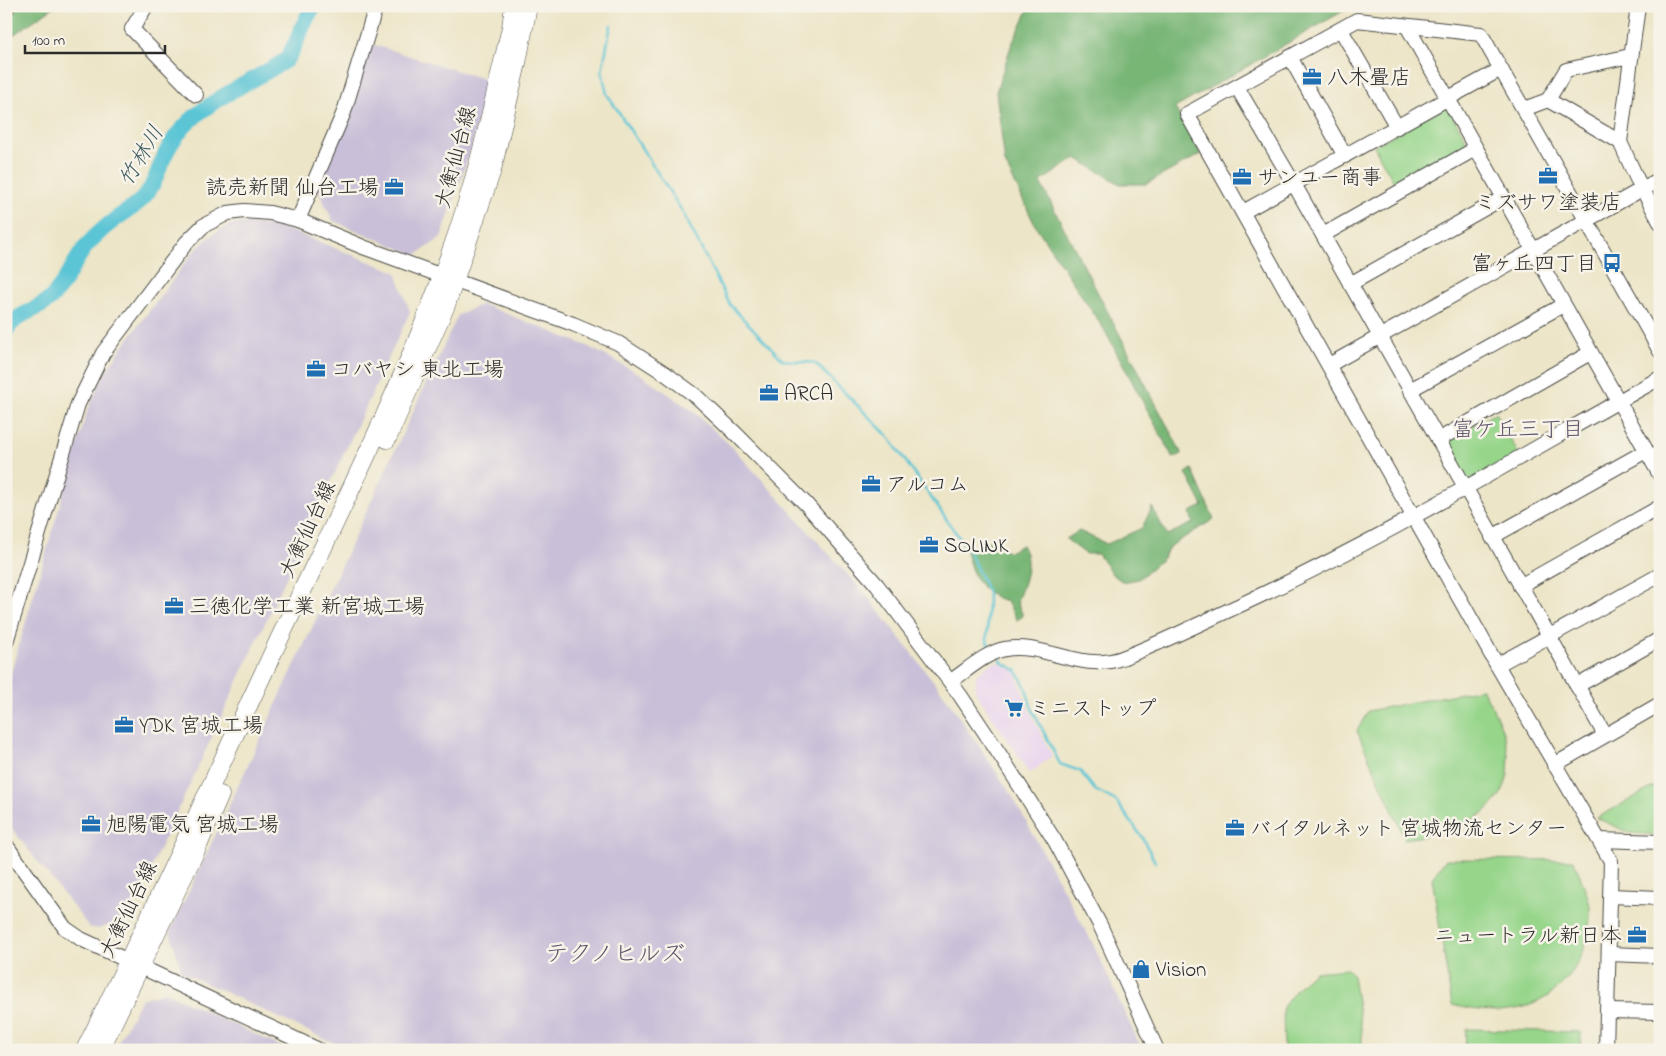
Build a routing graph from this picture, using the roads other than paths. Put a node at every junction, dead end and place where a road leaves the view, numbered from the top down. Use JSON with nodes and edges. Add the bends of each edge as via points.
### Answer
{"nodes":[{"id":1,"x":146,"y":6,"type":"edge"},
{"id":2,"x":376,"y":6,"type":"edge"},
{"id":3,"x":514,"y":6,"type":"edge"},
{"id":4,"x":528,"y":6,"type":"edge"},
{"id":5,"x":1638,"y":6,"type":"edge"},
{"id":6,"x":1407,"y":26,"type":"junction"},
{"id":7,"x":1341,"y":30,"type":"junction"},
{"id":8,"x":1630,"y":56,"type":"junction"},
{"id":9,"x":1290,"y":57,"type":"junction"},
{"id":10,"x":1501,"y":70,"type":"junction"},
{"id":11,"x":1237,"y":87,"type":"junction"},
{"id":12,"x":196,"y":95,"type":"dead end"},
{"id":13,"x":1448,"y":99,"type":"junction"},
{"id":14,"x":1548,"y":100,"type":"junction"},
{"id":15,"x":1524,"y":109,"type":"junction"},
{"id":16,"x":1397,"y":127,"type":"junction"},
{"id":17,"x":1620,"y":142,"type":"junction"},
{"id":18,"x":1475,"y":149,"type":"junction"},
{"id":19,"x":1345,"y":156,"type":"junction"},
{"id":20,"x":1660,"y":179,"type":"edge"},
{"id":21,"x":1294,"y":184,"type":"junction"},
{"id":22,"x":1642,"y":190,"type":"junction"},
{"id":23,"x":1503,"y":198,"type":"junction"},
{"id":24,"x":1242,"y":212,"type":"junction"},
{"id":25,"x":298,"y":220,"type":"junction"},
{"id":26,"x":1587,"y":221,"type":"junction"},
{"id":27,"x":1660,"y":222,"type":"edge"},
{"id":28,"x":1323,"y":235,"type":"junction"},
{"id":29,"x":1533,"y":252,"type":"junction"},
{"id":30,"x":448,"y":279,"type":"junction"},
{"id":31,"x":1350,"y":284,"type":"junction"},
{"id":32,"x":1563,"y":305,"type":"junction"},
{"id":33,"x":1380,"y":337,"type":"junction"},
{"id":34,"x":1660,"y":351,"type":"edge"},
{"id":35,"x":1590,"y":353,"type":"junction"},
{"id":36,"x":1329,"y":365,"type":"junction"},
{"id":37,"x":1660,"y":378,"type":"edge"},
{"id":38,"x":1410,"y":390,"type":"junction"},
{"id":39,"x":1619,"y":401,"type":"junction"},
{"id":40,"x":1438,"y":440,"type":"junction"},
{"id":41,"x":1646,"y":451,"type":"junction"},
{"id":42,"x":1660,"y":475,"type":"edge"},
{"id":43,"x":1465,"y":489,"type":"junction"},
{"id":44,"x":1660,"y":507,"type":"edge"},
{"id":45,"x":1414,"y":517,"type":"junction"},
{"id":46,"x":1492,"y":537,"type":"junction"},
{"id":47,"x":1660,"y":575,"type":"edge"},
{"id":48,"x":1520,"y":586,"type":"junction"},
{"id":49,"x":1548,"y":637,"type":"junction"},
{"id":50,"x":1660,"y":639,"type":"edge"},
{"id":51,"x":6,"y":642,"type":"edge"},
{"id":52,"x":1497,"y":665,"type":"junction"},
{"id":53,"x":951,"y":681,"type":"junction"},
{"id":54,"x":1577,"y":686,"type":"junction"},
{"id":55,"x":1660,"y":704,"type":"edge"},
{"id":56,"x":1605,"y":735,"type":"junction"},
{"id":57,"x":1554,"y":765,"type":"junction"},
{"id":58,"x":1600,"y":840,"type":"junction"},
{"id":59,"x":1660,"y":842,"type":"edge"},
{"id":60,"x":6,"y":845,"type":"edge"},
{"id":61,"x":1611,"y":896,"type":"junction"},
{"id":62,"x":1660,"y":898,"type":"edge"},
{"id":63,"x":1609,"y":954,"type":"junction"},
{"id":64,"x":1660,"y":956,"type":"edge"},
{"id":65,"x":134,"y":963,"type":"junction"},
{"id":66,"x":1607,"y":1010,"type":"junction"},
{"id":67,"x":1660,"y":1012,"type":"edge"},
{"id":68,"x":85,"y":1050,"type":"edge"},
{"id":69,"x":100,"y":1050,"type":"edge"},
{"id":70,"x":319,"y":1050,"type":"edge"},
{"id":71,"x":1157,"y":1050,"type":"edge"},
{"id":72,"x":1606,"y":1050,"type":"edge"}],
"edges":[{"from":1,"to":12,"type":"street","via":[[132,29]]},
{"from":2,"to":25,"type":"street","via":[[344,112]]},
{"from":3,"to":30,"type":"main road","name":"大衡仙台線","via":[[479,166]]},
{"from":4,"to":30,"type":"main road","name":"大衡仙台線","via":[[492,170]]},
{"from":5,"to":8,"type":"street"},
{"from":6,"to":7,"type":"street","via":[[1357,20]]},
{"from":6,"to":10,"type":"street","via":[[1481,34]]},
{"from":6,"to":13,"type":"street"},
{"from":7,"to":9,"type":"street"},
{"from":7,"to":16,"type":"street"},
{"from":8,"to":14,"type":"street","via":[[1566,70]]},
{"from":8,"to":17,"type":"street"},
{"from":9,"to":11,"type":"street"},
{"from":9,"to":19,"type":"street"},
{"from":10,"to":13,"type":"street"},
{"from":10,"to":15,"type":"street"},
{"from":11,"to":21,"type":"street"},
{"from":11,"to":24,"type":"street","via":[[1187,114]]},
{"from":13,"to":16,"type":"street"},
{"from":13,"to":18,"type":"street"},
{"from":14,"to":15,"type":"street"},
{"from":14,"to":17,"type":"street"},
{"from":15,"to":26,"type":"street"},
{"from":16,"to":19,"type":"street"},
{"from":17,"to":22,"type":"street"},
{"from":18,"to":23,"type":"street"},
{"from":18,"to":28,"type":"street"},
{"from":19,"to":21,"type":"street"},
{"from":20,"to":22,"type":"street"},
{"from":21,"to":24,"type":"street"},
{"from":21,"to":28,"type":"street"},
{"from":22,"to":26,"type":"street"},
{"from":22,"to":27,"type":"street"},
{"from":23,"to":29,"type":"street"},
{"from":23,"to":31,"type":"street"},
{"from":24,"to":36,"type":"street"},
{"from":25,"to":30,"type":"street"},
{"from":25,"to":51,"type":"street","via":[[244,211],[228,213],[203,226],[186,243],[103,353],[78,404]]},
{"from":26,"to":29,"type":"street"},
{"from":26,"to":34,"type":"street"},
{"from":28,"to":31,"type":"street"},
{"from":29,"to":32,"type":"street"},
{"from":29,"to":33,"type":"street"},
{"from":30,"to":53,"type":"street","via":[[618,343],[696,396],[806,504],[877,585]]},
{"from":30,"to":65,"type":"main road","name":"大衡仙台線","via":[[390,433],[290,638],[196,848]]},
{"from":31,"to":33,"type":"street"},
{"from":32,"to":35,"type":"street"},
{"from":32,"to":38,"type":"street"},
{"from":33,"to":36,"type":"street"},
{"from":33,"to":38,"type":"street"},
{"from":35,"to":39,"type":"street"},
{"from":35,"to":40,"type":"street"},
{"from":36,"to":45,"type":"street"},
{"from":37,"to":39,"type":"street"},
{"from":38,"to":40,"type":"street"},
{"from":39,"to":41,"type":"street"},
{"from":39,"to":43,"type":"street"},
{"from":40,"to":43,"type":"street"},
{"from":41,"to":42,"type":"street"},
{"from":41,"to":46,"type":"street"},
{"from":43,"to":45,"type":"street"},
{"from":43,"to":46,"type":"street"},
{"from":44,"to":48,"type":"street"},
{"from":45,"to":52,"type":"street"},
{"from":45,"to":53,"type":"street","via":[[1295,579],[1119,659],[1087,663],[1018,648],[1003,649]]},
{"from":46,"to":48,"type":"street"},
{"from":47,"to":49,"type":"street"},
{"from":48,"to":49,"type":"street"},
{"from":49,"to":52,"type":"street"},
{"from":49,"to":54,"type":"street"},
{"from":50,"to":54,"type":"street"},
{"from":52,"to":57,"type":"street"},
{"from":53,"to":71,"type":"street","via":[[1054,841],[1100,925]]},
{"from":54,"to":56,"type":"street"},
{"from":55,"to":56,"type":"street"},
{"from":56,"to":57,"type":"street"},
{"from":57,"to":58,"type":"street"},
{"from":58,"to":59,"type":"street"},
{"from":58,"to":61,"type":"street","via":[[1611,862]]},
{"from":60,"to":65,"type":"street","via":[[65,928],[81,939]]},
{"from":61,"to":62,"type":"street"},
{"from":61,"to":63,"type":"street"},
{"from":63,"to":64,"type":"street"},
{"from":63,"to":66,"type":"street"},
{"from":65,"to":68,"type":"main road","name":"大衡仙台線"},
{"from":65,"to":69,"type":"main road","name":"大衡仙台線"},
{"from":65,"to":70,"type":"street"},
{"from":66,"to":67,"type":"street"},
{"from":66,"to":72,"type":"street"}]}
